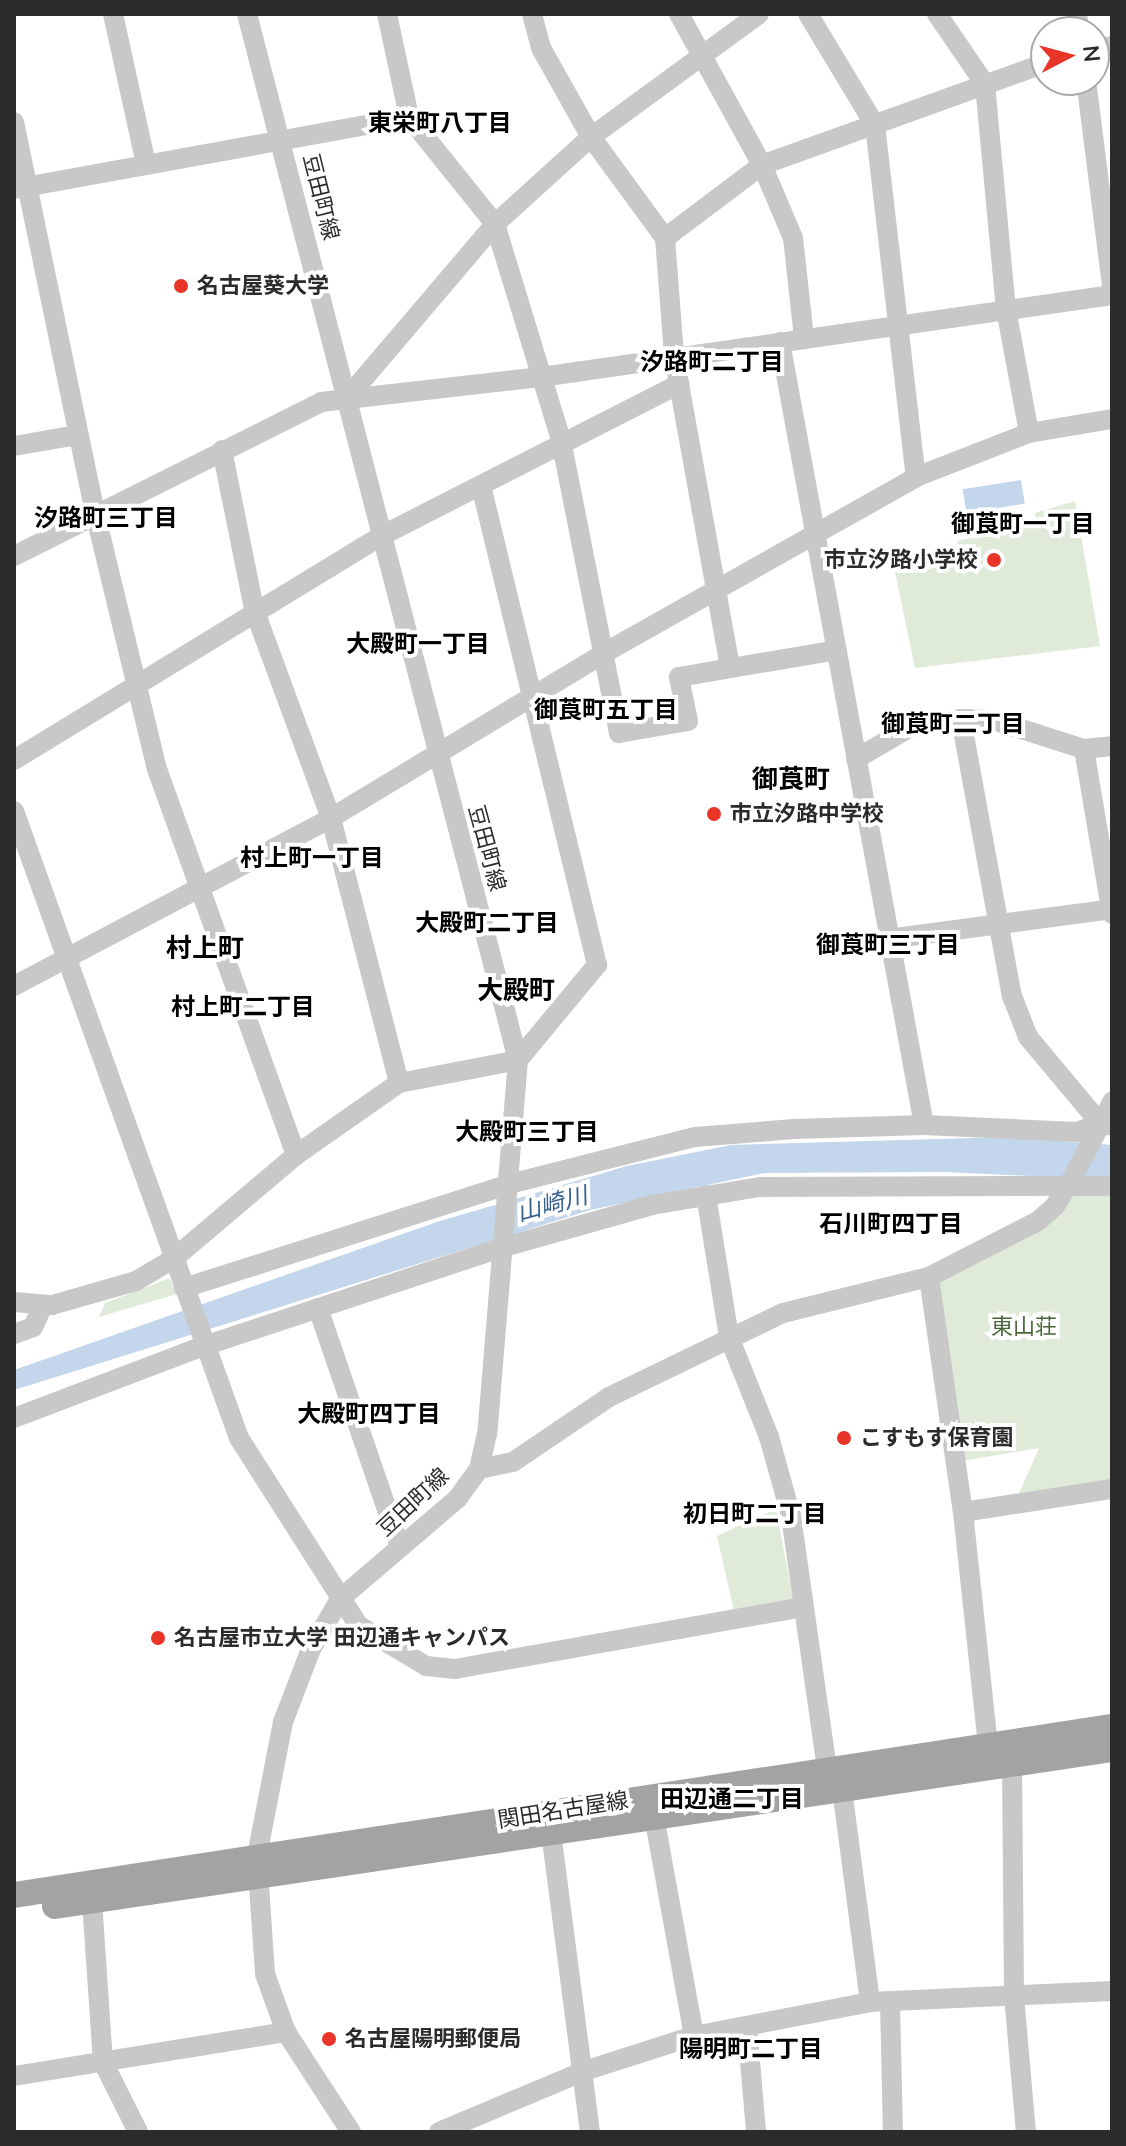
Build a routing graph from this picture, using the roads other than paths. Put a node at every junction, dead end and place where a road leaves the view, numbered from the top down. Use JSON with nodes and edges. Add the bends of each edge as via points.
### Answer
{"nodes":[{"id":1,"x":113,"y":14,"type":"edge"},
{"id":2,"x":247,"y":14,"type":"edge"},
{"id":3,"x":387,"y":14,"type":"edge"},
{"id":4,"x":532,"y":14,"type":"edge"},
{"id":5,"x":679,"y":14,"type":"edge"},
{"id":6,"x":759,"y":14,"type":"edge"},
{"id":7,"x":808,"y":14,"type":"edge"},
{"id":8,"x":937,"y":14,"type":"edge"},
{"id":9,"x":705,"y":54,"type":"junction"},
{"id":10,"x":1030,"y":69,"type":"edge"},
{"id":11,"x":985,"y":84,"type":"junction"},
{"id":12,"x":1088,"y":96,"type":"edge"},
{"id":13,"x":409,"y":117,"type":"junction"},
{"id":14,"x":14,"y":122,"type":"edge"},
{"id":15,"x":875,"y":125,"type":"junction"},
{"id":16,"x":591,"y":137,"type":"junction"},
{"id":17,"x":282,"y":140,"type":"junction"},
{"id":18,"x":146,"y":164,"type":"junction"},
{"id":19,"x":762,"y":165,"type":"junction"},
{"id":20,"x":21,"y":188,"type":"edge"},
{"id":21,"x":495,"y":224,"type":"junction"},
{"id":22,"x":665,"y":238,"type":"junction"},
{"id":23,"x":1112,"y":287,"type":"edge"},
{"id":24,"x":1112,"y":295,"type":"edge"},
{"id":25,"x":1006,"y":309,"type":"junction"},
{"id":26,"x":894,"y":325,"type":"junction"},
{"id":27,"x":804,"y":338,"type":"junction"},
{"id":28,"x":780,"y":342,"type":"junction"},
{"id":29,"x":674,"y":356,"type":"junction"},
{"id":30,"x":541,"y":377,"type":"junction"},
{"id":31,"x":679,"y":384,"type":"junction"},
{"id":32,"x":347,"y":398,"type":"junction"},
{"id":33,"x":1112,"y":419,"type":"edge"},
{"id":34,"x":1029,"y":433,"type":"junction"},
{"id":35,"x":78,"y":435,"type":"junction"},
{"id":36,"x":561,"y":440,"type":"junction"},
{"id":37,"x":14,"y":446,"type":"edge"},
{"id":38,"x":222,"y":450,"type":"junction"},
{"id":39,"x":916,"y":477,"type":"junction"},
{"id":40,"x":481,"y":487,"type":"junction"},
{"id":41,"x":95,"y":513,"type":"junction"},
{"id":42,"x":816,"y":532,"type":"junction"},
{"id":43,"x":381,"y":536,"type":"junction"},
{"id":44,"x":14,"y":556,"type":"edge"},
{"id":45,"x":715,"y":590,"type":"junction"},
{"id":46,"x":254,"y":609,"type":"junction"},
{"id":47,"x":837,"y":650,"type":"junction"},
{"id":48,"x":606,"y":652,"type":"junction"},
{"id":49,"x":730,"y":668,"type":"junction"},
{"id":50,"x":135,"y":684,"type":"junction"},
{"id":51,"x":535,"y":696,"type":"junction"},
{"id":52,"x":961,"y":719,"type":"junction"},
{"id":53,"x":1112,"y":746,"type":"edge"},
{"id":54,"x":1084,"y":749,"type":"junction"},
{"id":55,"x":438,"y":757,"type":"junction"},
{"id":56,"x":856,"y":759,"type":"junction"},
{"id":57,"x":14,"y":760,"type":"edge"},
{"id":58,"x":14,"y":811,"type":"edge"},
{"id":59,"x":331,"y":818,"type":"junction"},
{"id":60,"x":201,"y":887,"type":"junction"},
{"id":61,"x":1112,"y":911,"type":"edge"},
{"id":62,"x":997,"y":926,"type":"junction"},
{"id":63,"x":888,"y":939,"type":"junction"},
{"id":64,"x":67,"y":956,"type":"junction"},
{"id":65,"x":14,"y":986,"type":"edge"},
{"id":66,"x":518,"y":1060,"type":"junction"},
{"id":67,"x":399,"y":1083,"type":"junction"},
{"id":68,"x":1112,"y":1102,"type":"edge"},
{"id":69,"x":1106,"y":1124,"type":"edge"},
{"id":70,"x":924,"y":1125,"type":"junction"},
{"id":71,"x":296,"y":1155,"type":"junction"},
{"id":72,"x":1071,"y":1180,"type":"junction"},
{"id":73,"x":1112,"y":1186,"type":"edge"},
{"id":74,"x":509,"y":1188,"type":"junction"},
{"id":75,"x":706,"y":1195,"type":"junction"},
{"id":76,"x":505,"y":1244,"type":"junction"},
{"id":77,"x":173,"y":1259,"type":"junction"},
{"id":78,"x":929,"y":1277,"type":"junction"},
{"id":79,"x":185,"y":1290,"type":"junction"},
{"id":80,"x":14,"y":1302,"type":"edge"},
{"id":81,"x":43,"y":1306,"type":"junction"},
{"id":82,"x":318,"y":1308,"type":"junction"},
{"id":83,"x":14,"y":1334,"type":"edge"},
{"id":84,"x":729,"y":1337,"type":"junction"},
{"id":85,"x":203,"y":1344,"type":"junction"},
{"id":86,"x":14,"y":1418,"type":"edge"},
{"id":87,"x":479,"y":1469,"type":"junction"},
{"id":88,"x":1112,"y":1489,"type":"edge"},
{"id":89,"x":963,"y":1512,"type":"junction"},
{"id":90,"x":400,"y":1547,"type":"junction"},
{"id":91,"x":340,"y":1599,"type":"junction"},
{"id":92,"x":803,"y":1607,"type":"junction"},
{"id":93,"x":1112,"y":1727,"type":"edge"},
{"id":94,"x":988,"y":1746,"type":"junction"},
{"id":95,"x":1112,"y":1749,"type":"edge"},
{"id":96,"x":1012,"y":1763,"type":"junction"},
{"id":97,"x":834,"y":1779,"type":"junction"},
{"id":98,"x":654,"y":1816,"type":"junction"},
{"id":99,"x":551,"y":1832,"type":"junction"},
{"id":100,"x":257,"y":1865,"type":"junction"},
{"id":101,"x":14,"y":1895,"type":"edge"},
{"id":102,"x":92,"y":1901,"type":"junction"},
{"id":103,"x":14,"y":1913,"type":"edge"},
{"id":104,"x":1112,"y":1991,"type":"edge"},
{"id":105,"x":1014,"y":1996,"type":"junction"},
{"id":106,"x":880,"y":2002,"type":"junction"},
{"id":107,"x":747,"y":2026,"type":"junction"},
{"id":108,"x":286,"y":2032,"type":"junction"},
{"id":109,"x":694,"y":2036,"type":"junction"},
{"id":110,"x":103,"y":2062,"type":"junction"},
{"id":111,"x":584,"y":2071,"type":"junction"},
{"id":112,"x":14,"y":2076,"type":"edge"},
{"id":113,"x":138,"y":2132,"type":"edge"},
{"id":114,"x":351,"y":2132,"type":"edge"},
{"id":115,"x":439,"y":2132,"type":"edge"},
{"id":116,"x":590,"y":2132,"type":"edge"},
{"id":117,"x":756,"y":2132,"type":"edge"},
{"id":118,"x":893,"y":2132,"type":"edge"},
{"id":119,"x":1026,"y":2132,"type":"edge"}],
"edges":[{"from":1,"to":18,"type":"street"},
{"from":2,"to":17,"type":"street","name":"豆田町線"},
{"from":3,"to":13,"type":"street"},
{"from":4,"to":16,"type":"street","via":[[541,48]]},
{"from":5,"to":9,"type":"street"},
{"from":6,"to":9,"type":"street"},
{"from":7,"to":15,"type":"street"},
{"from":8,"to":11,"type":"street"},
{"from":9,"to":16,"type":"street"},
{"from":9,"to":19,"type":"street"},
{"from":10,"to":11,"type":"street"},
{"from":11,"to":15,"type":"street"},
{"from":11,"to":25,"type":"street"},
{"from":12,"to":23,"type":"street"},
{"from":13,"to":17,"type":"street"},
{"from":13,"to":21,"type":"street"},
{"from":14,"to":20,"type":"street"},
{"from":15,"to":19,"type":"street"},
{"from":15,"to":26,"type":"street"},
{"from":16,"to":21,"type":"street"},
{"from":16,"to":22,"type":"street"},
{"from":17,"to":18,"type":"street"},
{"from":17,"to":32,"type":"street","name":"豆田町線"},
{"from":18,"to":20,"type":"street"},
{"from":19,"to":22,"type":"street"},
{"from":19,"to":27,"type":"street","via":[[793,238]]},
{"from":20,"to":35,"type":"street"},
{"from":21,"to":30,"type":"street"},
{"from":21,"to":32,"type":"street"},
{"from":22,"to":29,"type":"street"},
{"from":24,"to":25,"type":"street"},
{"from":25,"to":26,"type":"street"},
{"from":25,"to":34,"type":"street"},
{"from":26,"to":27,"type":"street"},
{"from":26,"to":39,"type":"street"},
{"from":27,"to":28,"type":"street"},
{"from":28,"to":29,"type":"street"},
{"from":28,"to":42,"type":"street"},
{"from":29,"to":30,"type":"street"},
{"from":29,"to":31,"type":"street"},
{"from":30,"to":32,"type":"street"},
{"from":30,"to":36,"type":"street"},
{"from":31,"to":36,"type":"street"},
{"from":31,"to":45,"type":"street"},
{"from":32,"to":38,"type":"street","via":[[321,402]]},
{"from":32,"to":43,"type":"street","name":"豆田町線"},
{"from":33,"to":34,"type":"street"},
{"from":34,"to":39,"type":"street"},
{"from":35,"to":37,"type":"street"},
{"from":35,"to":41,"type":"street"},
{"from":36,"to":40,"type":"street"},
{"from":36,"to":48,"type":"street"},
{"from":38,"to":41,"type":"street"},
{"from":38,"to":46,"type":"street"},
{"from":39,"to":42,"type":"street"},
{"from":40,"to":43,"type":"street"},
{"from":40,"to":51,"type":"street"},
{"from":41,"to":44,"type":"street"},
{"from":41,"to":50,"type":"street"},
{"from":42,"to":45,"type":"street"},
{"from":42,"to":47,"type":"street"},
{"from":43,"to":46,"type":"street"},
{"from":43,"to":55,"type":"street","name":"豆田町線"},
{"from":45,"to":48,"type":"street"},
{"from":45,"to":49,"type":"street"},
{"from":46,"to":50,"type":"street"},
{"from":46,"to":59,"type":"street"},
{"from":47,"to":49,"type":"street"},
{"from":47,"to":56,"type":"street"},
{"from":48,"to":49,"type":"street","via":[[619,733],[688,721],[679,677]]},
{"from":48,"to":51,"type":"street"},
{"from":50,"to":57,"type":"street"},
{"from":50,"to":60,"type":"street","via":[[157,769]]},
{"from":51,"to":55,"type":"street"},
{"from":51,"to":66,"type":"street","via":[[597,965]]},
{"from":52,"to":54,"type":"street","via":[[993,720]]},
{"from":52,"to":56,"type":"street","via":[[909,728]]},
{"from":52,"to":62,"type":"street"},
{"from":53,"to":54,"type":"street"},
{"from":54,"to":61,"type":"street"},
{"from":55,"to":59,"type":"street"},
{"from":55,"to":66,"type":"street","name":"豆田町線"},
{"from":56,"to":63,"type":"street"},
{"from":58,"to":64,"type":"street"},
{"from":59,"to":60,"type":"street"},
{"from":59,"to":67,"type":"street"},
{"from":60,"to":64,"type":"street"},
{"from":60,"to":71,"type":"street"},
{"from":61,"to":62,"type":"street"},
{"from":62,"to":63,"type":"street"},
{"from":62,"to":69,"type":"street","via":[[1012,996],[1028,1037]]},
{"from":63,"to":70,"type":"street"},
{"from":64,"to":65,"type":"street"},
{"from":64,"to":77,"type":"street"},
{"from":66,"to":67,"type":"street"},
{"from":66,"to":74,"type":"street","name":"豆田町線"},
{"from":67,"to":71,"type":"street"},
{"from":68,"to":69,"type":"street"},
{"from":69,"to":70,"type":"street","via":[[1077,1132]]},
{"from":69,"to":72,"type":"street"},
{"from":70,"to":74,"type":"street","via":[[695,1137]]},
{"from":71,"to":77,"type":"street"},
{"from":72,"to":73,"type":"street"},
{"from":72,"to":75,"type":"street","via":[[760,1187]]},
{"from":72,"to":78,"type":"street","via":[[1038,1221]]},
{"from":74,"to":76,"type":"street","name":"豆田町線"},
{"from":74,"to":79,"type":"street"},
{"from":75,"to":76,"type":"street"},
{"from":75,"to":84,"type":"street"},
{"from":76,"to":82,"type":"street"},
{"from":76,"to":87,"type":"street","name":"豆田町線"},
{"from":77,"to":79,"type":"street"},
{"from":77,"to":81,"type":"street","via":[[90,1298]]},
{"from":78,"to":84,"type":"street","via":[[835,1297]]},
{"from":78,"to":89,"type":"street"},
{"from":79,"to":85,"type":"street"},
{"from":80,"to":81,"type":"street"},
{"from":81,"to":83,"type":"street","via":[[33,1327]]},
{"from":82,"to":85,"type":"street"},
{"from":82,"to":90,"type":"street"},
{"from":84,"to":87,"type":"street","via":[[609,1397],[513,1462]]},
{"from":84,"to":92,"type":"street","via":[[791,1516]]},
{"from":85,"to":86,"type":"street"},
{"from":85,"to":91,"type":"street","via":[[239,1438]]},
{"from":87,"to":90,"type":"street","name":"豆田町線","via":[[457,1499]]},
{"from":88,"to":89,"type":"street"},
{"from":89,"to":94,"type":"street"},
{"from":90,"to":91,"type":"street","name":"豆田町線"},
{"from":91,"to":92,"type":"street","via":[[358,1625],[412,1658],[426,1666],[455,1669]]},
{"from":91,"to":100,"type":"street","name":"豆田町線","via":[[311,1649],[283,1722]]},
{"from":92,"to":97,"type":"street"},
{"from":93,"to":94,"type":"main road","name":"関田名古屋線"},
{"from":94,"to":97,"type":"main road","name":"関田名古屋線"},
{"from":95,"to":96,"type":"main road","name":"関田名古屋線"},
{"from":96,"to":97,"type":"main road","name":"関田名古屋線"},
{"from":96,"to":105,"type":"street"},
{"from":97,"to":98,"type":"main road","name":"関田名古屋線"},
{"from":97,"to":100,"type":"main road","name":"関田名古屋線"},
{"from":97,"to":106,"type":"street"},
{"from":98,"to":99,"type":"main road","name":"関田名古屋線"},
{"from":98,"to":109,"type":"street"},
{"from":99,"to":100,"type":"main road","name":"関田名古屋線"},
{"from":99,"to":111,"type":"street"},
{"from":100,"to":101,"type":"main road","name":"関田名古屋線"},
{"from":100,"to":102,"type":"main road","name":"関田名古屋線"},
{"from":100,"to":108,"type":"street","name":"豆田町線","via":[[265,1974]]},
{"from":102,"to":103,"type":"main road","name":"関田名古屋線"},
{"from":102,"to":110,"type":"street"},
{"from":104,"to":105,"type":"street"},
{"from":105,"to":106,"type":"street"},
{"from":105,"to":119,"type":"street"},
{"from":106,"to":107,"type":"street"},
{"from":106,"to":118,"type":"street"},
{"from":107,"to":109,"type":"street"},
{"from":107,"to":117,"type":"street"},
{"from":108,"to":110,"type":"street"},
{"from":108,"to":114,"type":"street","name":"豆田町線"},
{"from":109,"to":111,"type":"street"},
{"from":110,"to":112,"type":"street"},
{"from":110,"to":113,"type":"street"},
{"from":111,"to":115,"type":"street"},
{"from":111,"to":116,"type":"street"}]}
